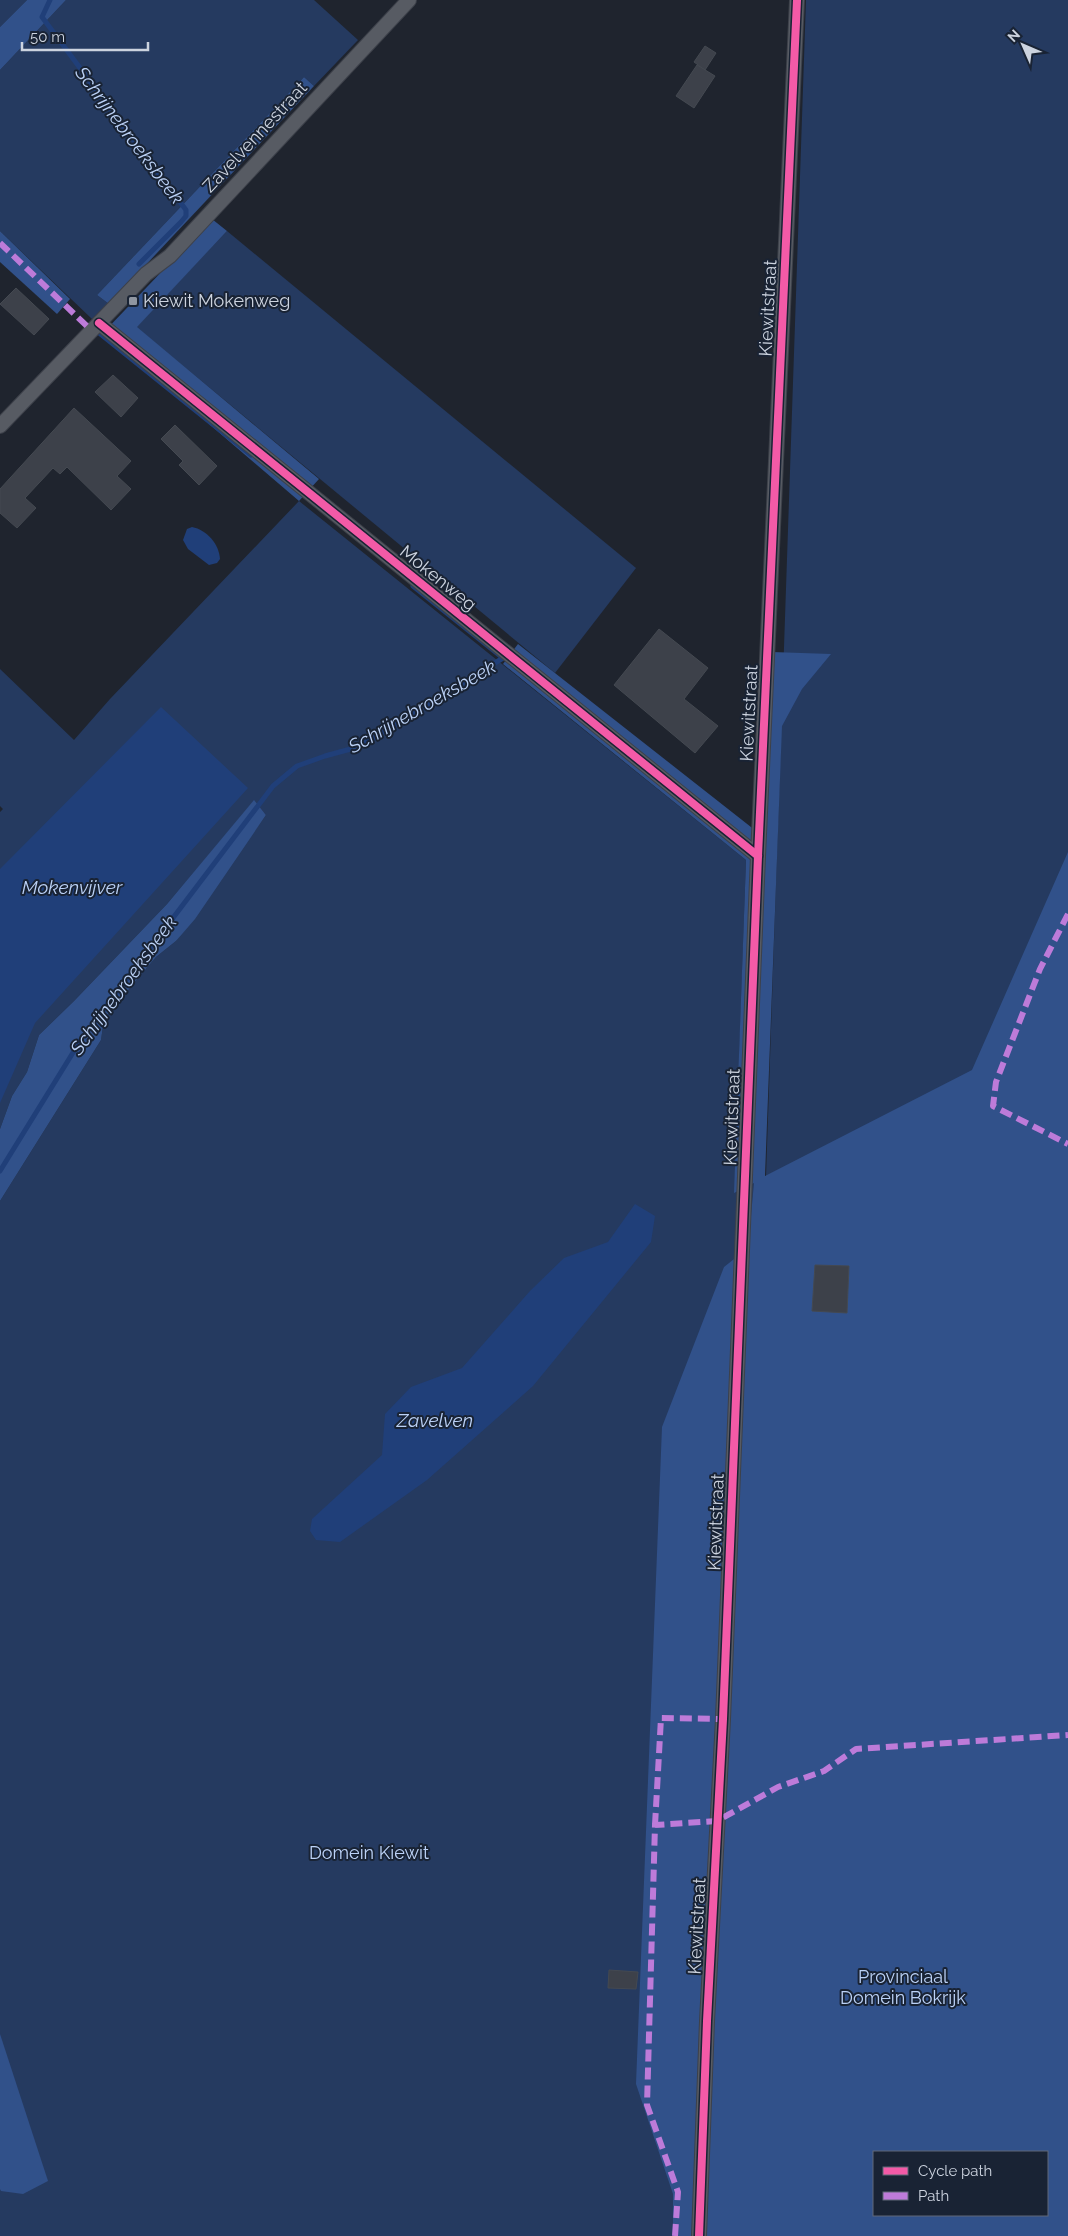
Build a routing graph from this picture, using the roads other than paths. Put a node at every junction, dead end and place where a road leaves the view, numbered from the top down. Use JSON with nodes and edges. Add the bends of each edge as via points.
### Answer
{"nodes":[{"id":1,"x":409,"y":0,"type":"edge"},
{"id":2,"x":797,"y":0,"type":"edge"},
{"id":3,"x":99,"y":323,"type":"junction"},
{"id":4,"x":0,"y":426,"type":"edge"},
{"id":5,"x":758,"y":856,"type":"junction"},
{"id":6,"x":700,"y":2236,"type":"edge"}],
"edges":[{"from":1,"to":3,"type":"street","name":"Zavelvennestraat","via":[[170,256],[146,274]]},
{"from":2,"to":5,"type":"street","name":"Kiewitstraat"},
{"from":3,"to":4,"type":"street","name":"Zavelvennestraat"},
{"from":3,"to":5,"type":"street","name":"Mokenweg"},
{"from":5,"to":6,"type":"street","name":"Kiewitstraat"}]}
